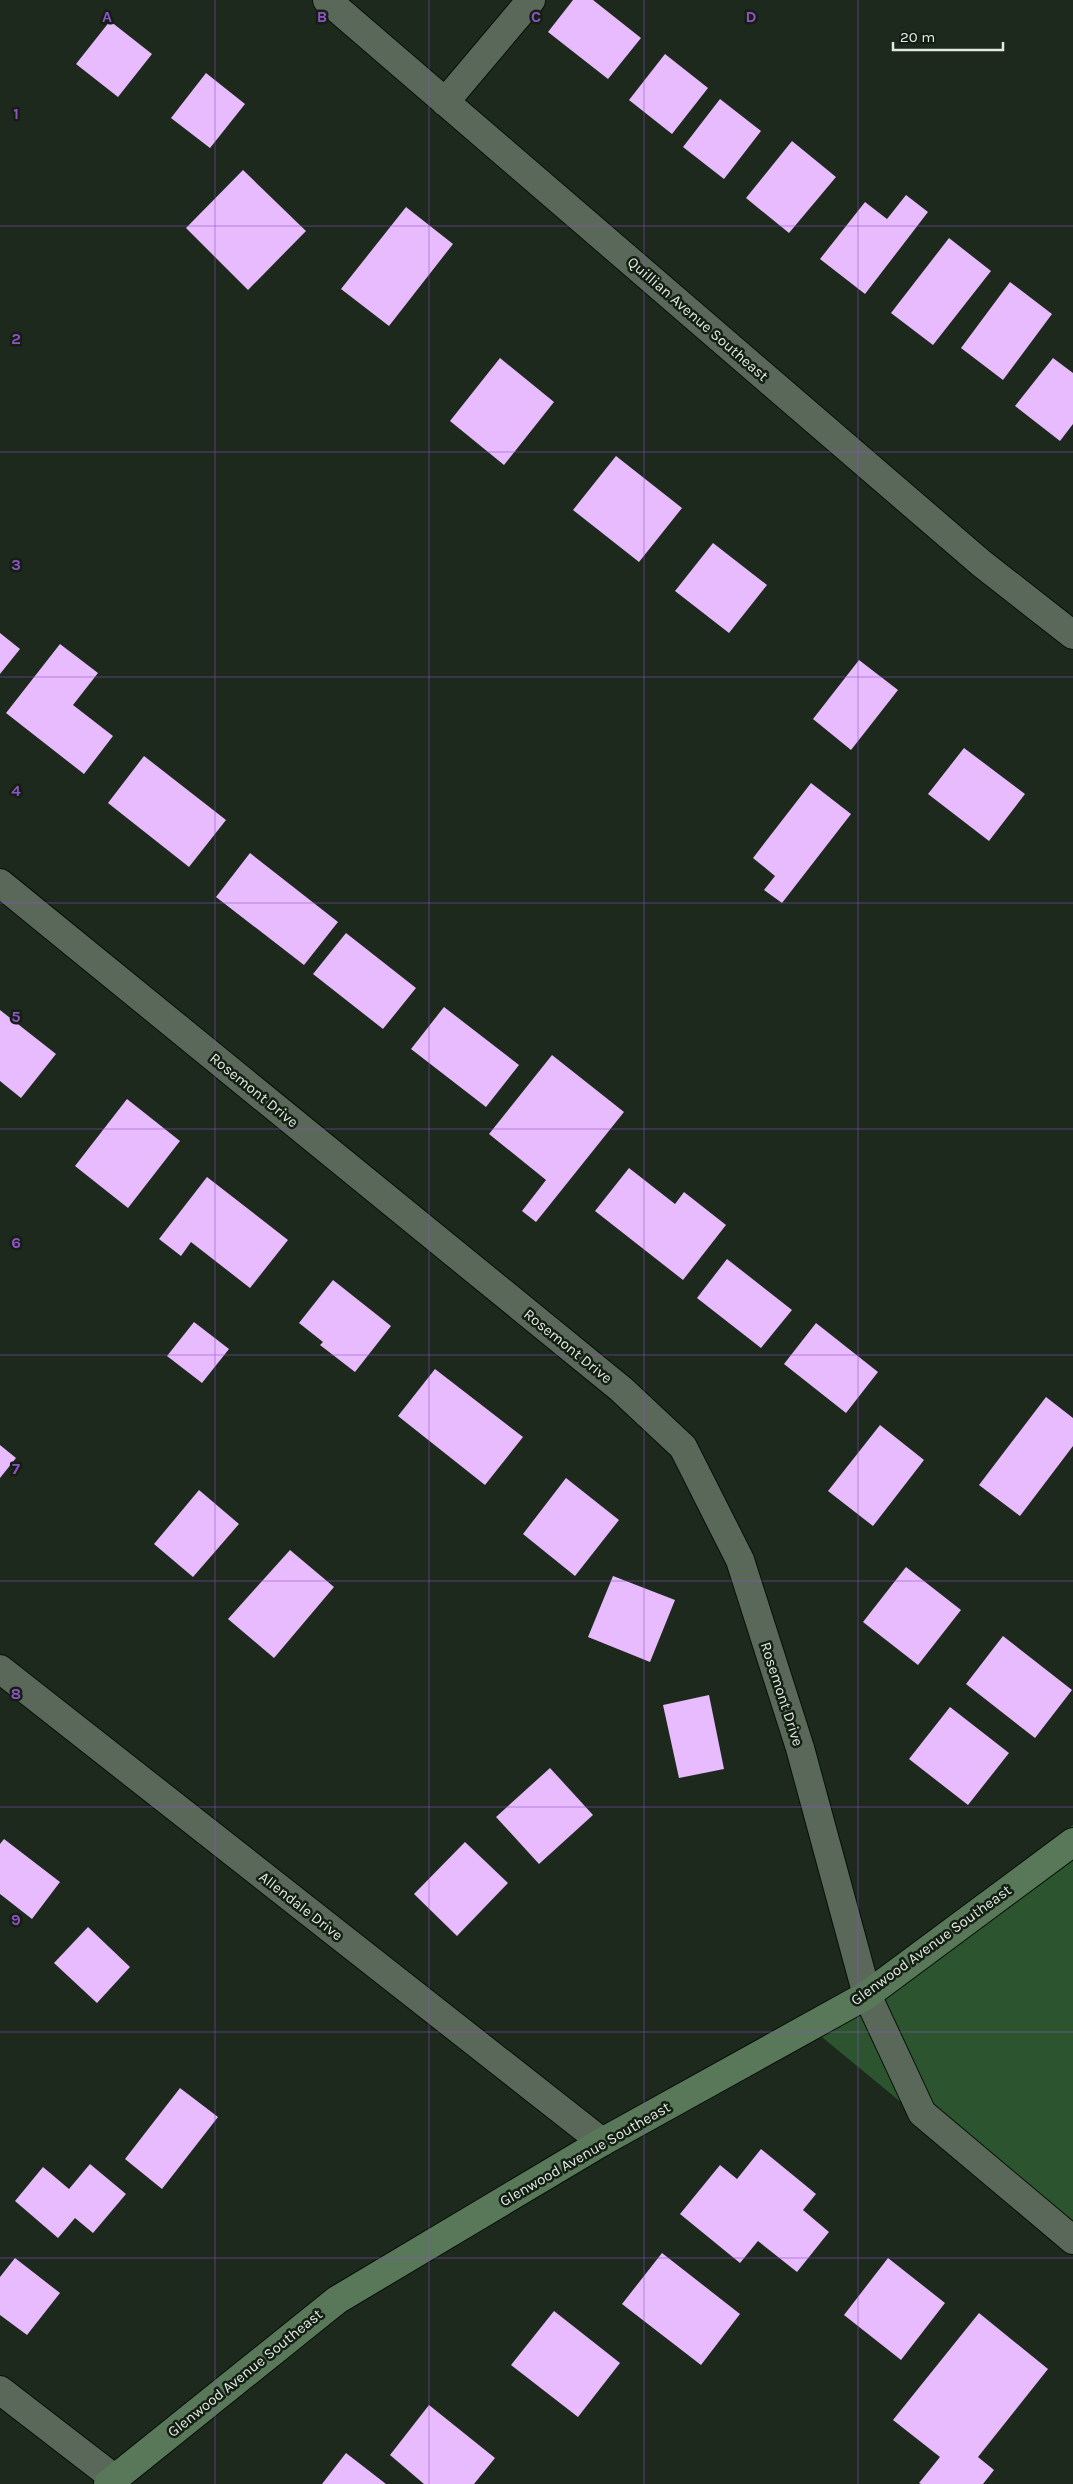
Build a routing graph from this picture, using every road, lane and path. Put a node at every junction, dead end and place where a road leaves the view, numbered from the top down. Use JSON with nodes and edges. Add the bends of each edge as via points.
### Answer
{"nodes":[{"id":1,"x":327,"y":0,"type":"edge"},
{"id":2,"x":531,"y":0,"type":"edge"},
{"id":3,"x":446,"y":102,"type":"junction"},
{"id":4,"x":1073,"y":634,"type":"edge"},
{"id":5,"x":0,"y":883,"type":"edge"},
{"id":6,"x":0,"y":1669,"type":"edge"},
{"id":7,"x":1073,"y":1842,"type":"edge"},
{"id":8,"x":867,"y":1995,"type":"junction"},
{"id":9,"x":602,"y":2142,"type":"junction"},
{"id":10,"x":1073,"y":2240,"type":"edge"},
{"id":11,"x":0,"y":2390,"type":"edge"},
{"id":12,"x":111,"y":2481,"type":"edge"}],
"edges":[{"from":1,"to":3,"type":"street","name":"Quillian Avenue Southeast"},
{"from":2,"to":3,"type":"street"},
{"from":3,"to":4,"type":"street","name":"Quillian Avenue Southeast","via":[[982,563]]},
{"from":5,"to":8,"type":"street","name":"Rosemont Drive","via":[[622,1389],[683,1448],[740,1560],[800,1748]]},
{"from":6,"to":9,"type":"street","name":"Allendale Drive"},
{"from":7,"to":8,"type":"main road","name":"Glenwood Avenue Southeast"},
{"from":8,"to":9,"type":"main road","name":"Glenwood Avenue Southeast"},
{"from":8,"to":10,"type":"street","name":"Rosemont Drive","via":[[922,2114]]},
{"from":9,"to":12,"type":"main road","name":"Glenwood Avenue Southeast","via":[[337,2300]]},
{"from":11,"to":12,"type":"street"}]}
